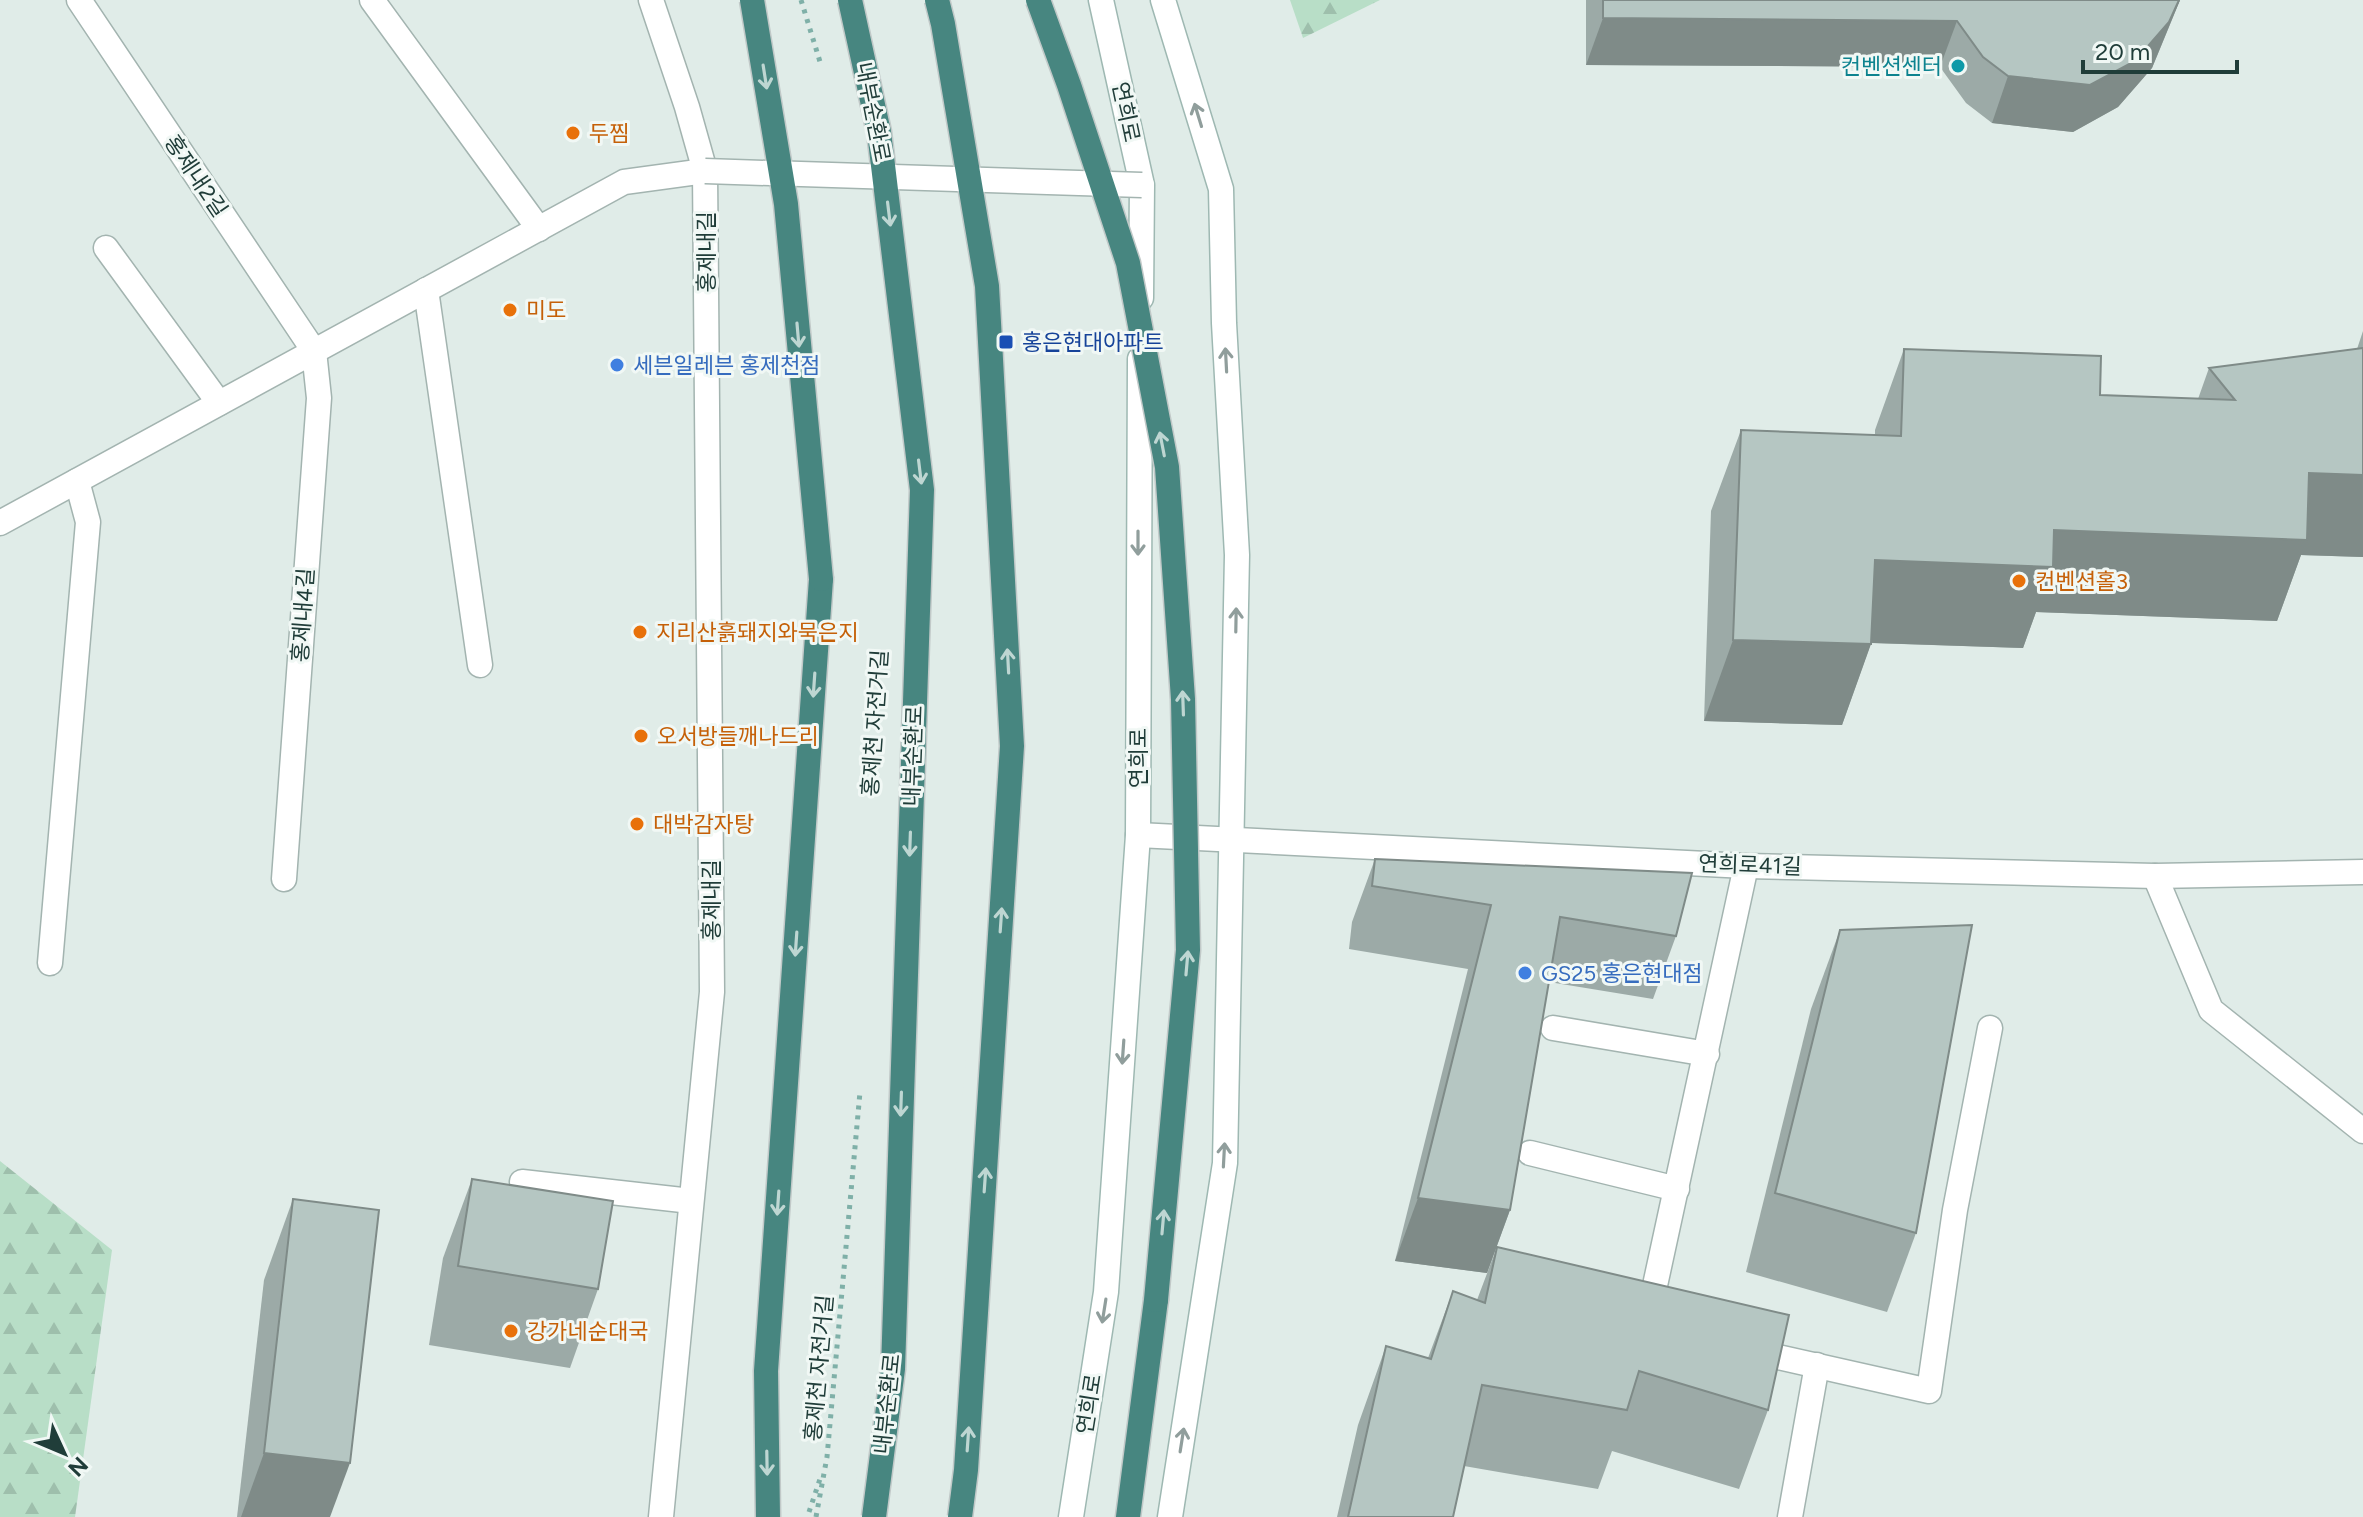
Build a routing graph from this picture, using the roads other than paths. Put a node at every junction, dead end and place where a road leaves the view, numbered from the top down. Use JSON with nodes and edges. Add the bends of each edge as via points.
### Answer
{"nodes":[{"id":1,"x":79,"y":0,"type":"edge"},
{"id":2,"x":372,"y":0,"type":"edge"},
{"id":3,"x":651,"y":0,"type":"edge"},
{"id":4,"x":752,"y":0,"type":"edge"},
{"id":5,"x":850,"y":0,"type":"edge"},
{"id":6,"x":937,"y":0,"type":"edge"},
{"id":7,"x":1038,"y":0,"type":"edge"},
{"id":8,"x":1101,"y":0,"type":"edge"},
{"id":9,"x":1163,"y":0,"type":"edge"},
{"id":10,"x":705,"y":171,"type":"junction"},
{"id":11,"x":1142,"y":185,"type":"junction"},
{"id":12,"x":539,"y":229,"type":"junction"},
{"id":13,"x":106,"y":248,"type":"dead end"},
{"id":14,"x":426,"y":290,"type":"junction"},
{"id":15,"x":314,"y":351,"type":"junction"},
{"id":16,"x":219,"y":403,"type":"junction"},
{"id":17,"x":77,"y":481,"type":"junction"},
{"id":18,"x":0,"y":523,"type":"edge"},
{"id":19,"x":480,"y":665,"type":"dead end"},
{"id":20,"x":1138,"y":835,"type":"junction"},
{"id":21,"x":1232,"y":838,"type":"junction"},
{"id":22,"x":1746,"y":866,"type":"junction"},
{"id":23,"x":2363,"y":872,"type":"edge"},
{"id":24,"x":2155,"y":876,"type":"junction"},
{"id":25,"x":284,"y":879,"type":"dead end"},
{"id":26,"x":50,"y":963,"type":"dead end"},
{"id":27,"x":1553,"y":1028,"type":"edge"},
{"id":28,"x":1990,"y":1028,"type":"dead end"},
{"id":29,"x":1707,"y":1054,"type":"junction"},
{"id":30,"x":2363,"y":1131,"type":"edge"},
{"id":31,"x":1530,"y":1153,"type":"edge"},
{"id":32,"x":522,"y":1182,"type":"dead end"},
{"id":33,"x":1677,"y":1189,"type":"junction"},
{"id":34,"x":691,"y":1201,"type":"junction"},
{"id":35,"x":1649,"y":1327,"type":"edge"},
{"id":36,"x":1724,"y":1345,"type":"edge"},
{"id":37,"x":1817,"y":1365,"type":"junction"},
{"id":38,"x":661,"y":1517,"type":"edge"},
{"id":39,"x":768,"y":1517,"type":"edge"},
{"id":40,"x":874,"y":1517,"type":"edge"},
{"id":41,"x":960,"y":1517,"type":"edge"},
{"id":42,"x":1071,"y":1517,"type":"edge"},
{"id":43,"x":1128,"y":1517,"type":"edge"},
{"id":44,"x":1170,"y":1517,"type":"edge"},
{"id":45,"x":1790,"y":1517,"type":"edge"}],
"edges":[{"from":1,"to":15,"type":"street","name":"홍제내2길"},
{"from":2,"to":12,"type":"street"},
{"from":3,"to":10,"type":"street","name":"홍제내길"},
{"from":4,"to":39,"type":"highway","one_way":true,"bridge":true,"via":[[786,204],[821,579],[766,1371]]},
{"from":5,"to":40,"type":"highway","name":"내부순환로","one_way":true,"bridge":true,"via":[[879,132],[922,490],[893,1369]]},
{"from":41,"to":6,"type":"highway","one_way":true,"bridge":true,"via":[[1012,746],[987,286]]},
{"from":43,"to":7,"type":"highway","one_way":true,"bridge":true,"via":[[1156,1300],[1188,950],[1183,699],[1167,467],[1128,263]]},
{"from":8,"to":11,"type":"street","name":"연희로"},
{"from":21,"to":9,"type":"street","one_way":true,"via":[[1237,555],[1221,189]]},
{"from":10,"to":11,"type":"street","bridge":true},
{"from":10,"to":12,"type":"street","via":[[624,182]]},
{"from":10,"to":34,"type":"street","name":"홍제내길","via":[[712,992]]},
{"from":11,"to":20,"type":"street","name":"연희로","one_way":true},
{"from":12,"to":14,"type":"street"},
{"from":13,"to":16,"type":"street"},
{"from":14,"to":15,"type":"street"},
{"from":14,"to":19,"type":"street"},
{"from":15,"to":16,"type":"street"},
{"from":15,"to":25,"type":"street","name":"홍제내4길","via":[[319,398]]},
{"from":16,"to":17,"type":"street"},
{"from":17,"to":18,"type":"street"},
{"from":17,"to":26,"type":"street","via":[[88,522]]},
{"from":20,"to":21,"type":"street","name":"연희로41길"},
{"from":20,"to":42,"type":"street","name":"연희로","one_way":true,"via":[[1106,1292]]},
{"from":21,"to":22,"type":"street","name":"연희로41길"},
{"from":44,"to":21,"type":"street","one_way":true,"via":[[1225,1163]]},
{"from":22,"to":24,"type":"street","name":"연희로41길"},
{"from":22,"to":29,"type":"street"},
{"from":23,"to":24,"type":"street","name":"연희로41길"},
{"from":24,"to":30,"type":"street","via":[[2211,1010]]},
{"from":27,"to":29,"type":"street"},
{"from":28,"to":37,"type":"street","via":[[1955,1210],[1929,1391]]},
{"from":29,"to":33,"type":"street"},
{"from":31,"to":33,"type":"street"},
{"from":32,"to":34,"type":"street"},
{"from":33,"to":35,"type":"street"},
{"from":34,"to":38,"type":"street","name":"홍제내길"},
{"from":36,"to":37,"type":"street"},
{"from":37,"to":45,"type":"street"}]}
